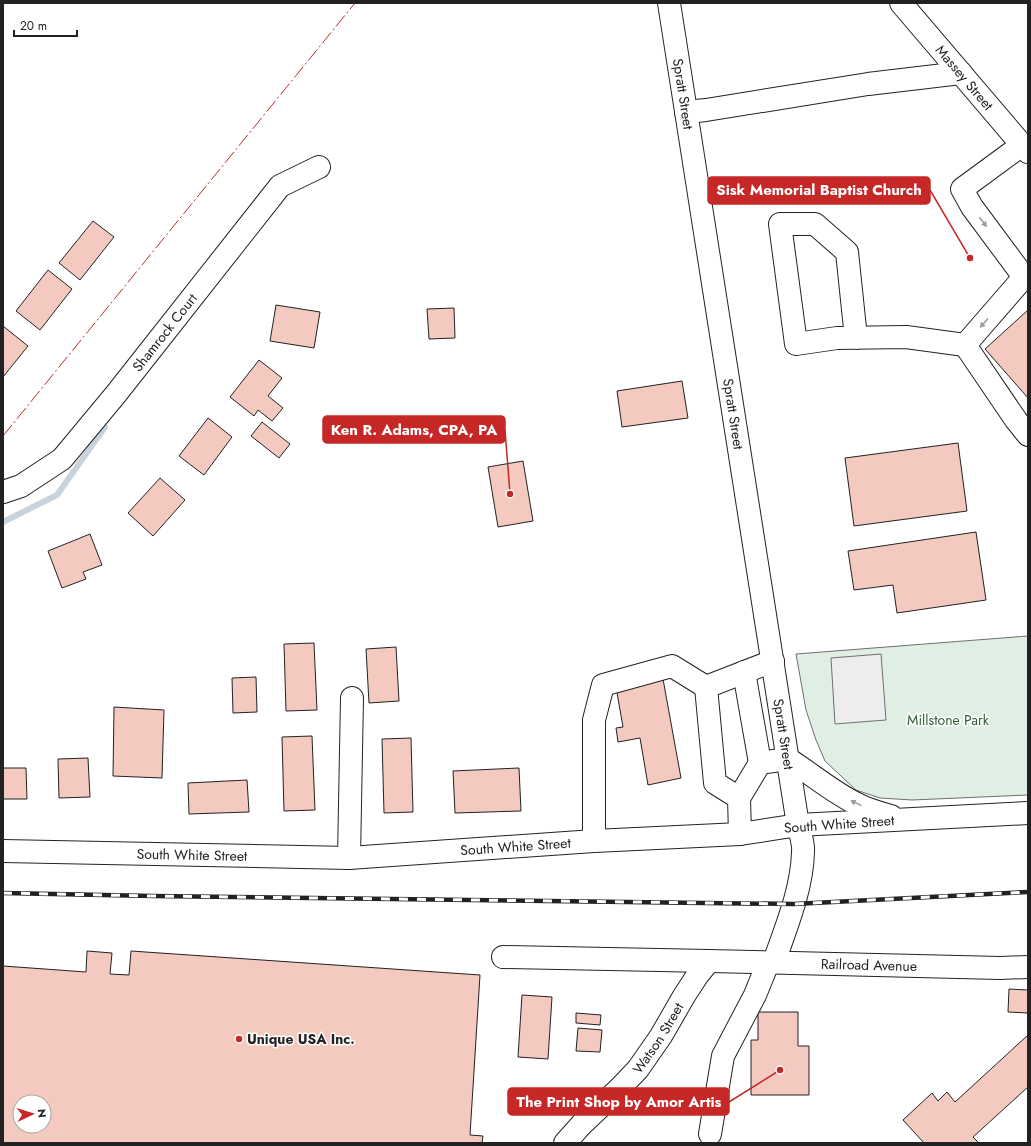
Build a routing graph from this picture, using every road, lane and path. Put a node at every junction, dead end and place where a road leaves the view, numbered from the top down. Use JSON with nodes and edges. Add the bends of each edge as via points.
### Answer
{"nodes":[{"id":1,"x":669,"y":3,"type":"edge"},
{"id":2,"x":901,"y":3,"type":"edge"},
{"id":3,"x":961,"y":73,"type":"junction"},
{"id":4,"x":686,"y":112,"type":"junction"},
{"id":5,"x":1025,"y":148,"type":"edge"},
{"id":6,"x":319,"y":167,"type":"dead end"},
{"id":7,"x":1026,"y":275,"type":"edge"},
{"id":8,"x":856,"y":338,"type":"junction"},
{"id":9,"x":965,"y":345,"type":"junction"},
{"id":10,"x":1028,"y":435,"type":"edge"},
{"id":11,"x":3,"y":492,"type":"edge"},
{"id":12,"x":772,"y":661,"type":"junction"},
{"id":13,"x":744,"y":672,"type":"junction"},
{"id":14,"x":706,"y":687,"type":"junction"},
{"id":15,"x":352,"y":698,"type":"dead end"},
{"id":16,"x":788,"y":759,"type":"junction"},
{"id":17,"x":760,"y":762,"type":"junction"},
{"id":18,"x":739,"y":798,"type":"junction"},
{"id":19,"x":1028,"y":814,"type":"edge"},
{"id":20,"x":906,"y":820,"type":"junction"},
{"id":21,"x":798,"y":825,"type":"junction"},
{"id":22,"x":740,"y":834,"type":"junction"},
{"id":23,"x":594,"y":841,"type":"junction"},
{"id":24,"x":3,"y":851,"type":"edge"},
{"id":25,"x":349,"y":858,"type":"junction"},
{"id":26,"x":503,"y":957,"type":"dead end"},
{"id":27,"x":709,"y":961,"type":"junction"},
{"id":28,"x":771,"y":962,"type":"junction"},
{"id":29,"x":1028,"y":968,"type":"edge"},
{"id":30,"x":710,"y":1134,"type":"dead end"},
{"id":31,"x":565,"y":1143,"type":"edge"}],
"edges":[{"from":1,"to":4,"type":"street","name":"Spratt Street"},
{"from":2,"to":3,"type":"street","name":"Massey Street"},
{"from":3,"to":4,"type":"street","via":[[868,84]]},
{"from":3,"to":5,"type":"street","name":"Massey Street"},
{"from":4,"to":12,"type":"street","name":"Spratt Street"},
{"from":5,"to":7,"type":"street","one_way":true,"via":[[962,189],[972,207]]},
{"from":6,"to":11,"type":"street","name":"Shamrock Court","via":[[280,186],[116,394],[62,458],[21,486]]},
{"from":7,"to":9,"type":"street","one_way":true},
{"from":8,"to":8,"type":"street","via":[[796,344],[780,224],[815,224],[846,252]]},
{"from":8,"to":9,"type":"street","via":[[906,336]]},
{"from":9,"to":10,"type":"street"},
{"from":12,"to":13,"type":"street"},
{"from":12,"to":16,"type":"street","name":"Spratt Street"},
{"from":13,"to":14,"type":"street"},
{"from":13,"to":17,"type":"street"},
{"from":14,"to":18,"type":"street","via":[[715,783]]},
{"from":14,"to":23,"type":"street","via":[[672,666],[603,685],[594,720]]},
{"from":15,"to":25,"type":"street"},
{"from":16,"to":17,"type":"street"},
{"from":20,"to":16,"type":"street","one_way":true,"via":[[858,805]]},
{"from":16,"to":21,"type":"street","name":"Spratt Street"},
{"from":17,"to":18,"type":"street"},
{"from":18,"to":22,"type":"street"},
{"from":19,"to":20,"type":"street","name":"South White Street"},
{"from":20,"to":21,"type":"street","name":"South White Street"},
{"from":21,"to":22,"type":"street","name":"South White Street"},
{"from":21,"to":28,"type":"street","name":"Spratt Street","via":[[803,851],[800,882]]},
{"from":22,"to":23,"type":"street","name":"South White Street"},
{"from":23,"to":25,"type":"street","name":"South White Street"},
{"from":24,"to":25,"type":"street","name":"South White Street"},
{"from":26,"to":27,"type":"street","name":"Railroad Avenue"},
{"from":27,"to":28,"type":"street","name":"Railroad Avenue"},
{"from":27,"to":31,"type":"street","name":"Watson Street","via":[[638,1069]]},
{"from":28,"to":29,"type":"street","name":"Railroad Avenue"},
{"from":28,"to":30,"type":"street","name":"Spratt Street","via":[[723,1056]]}]}
